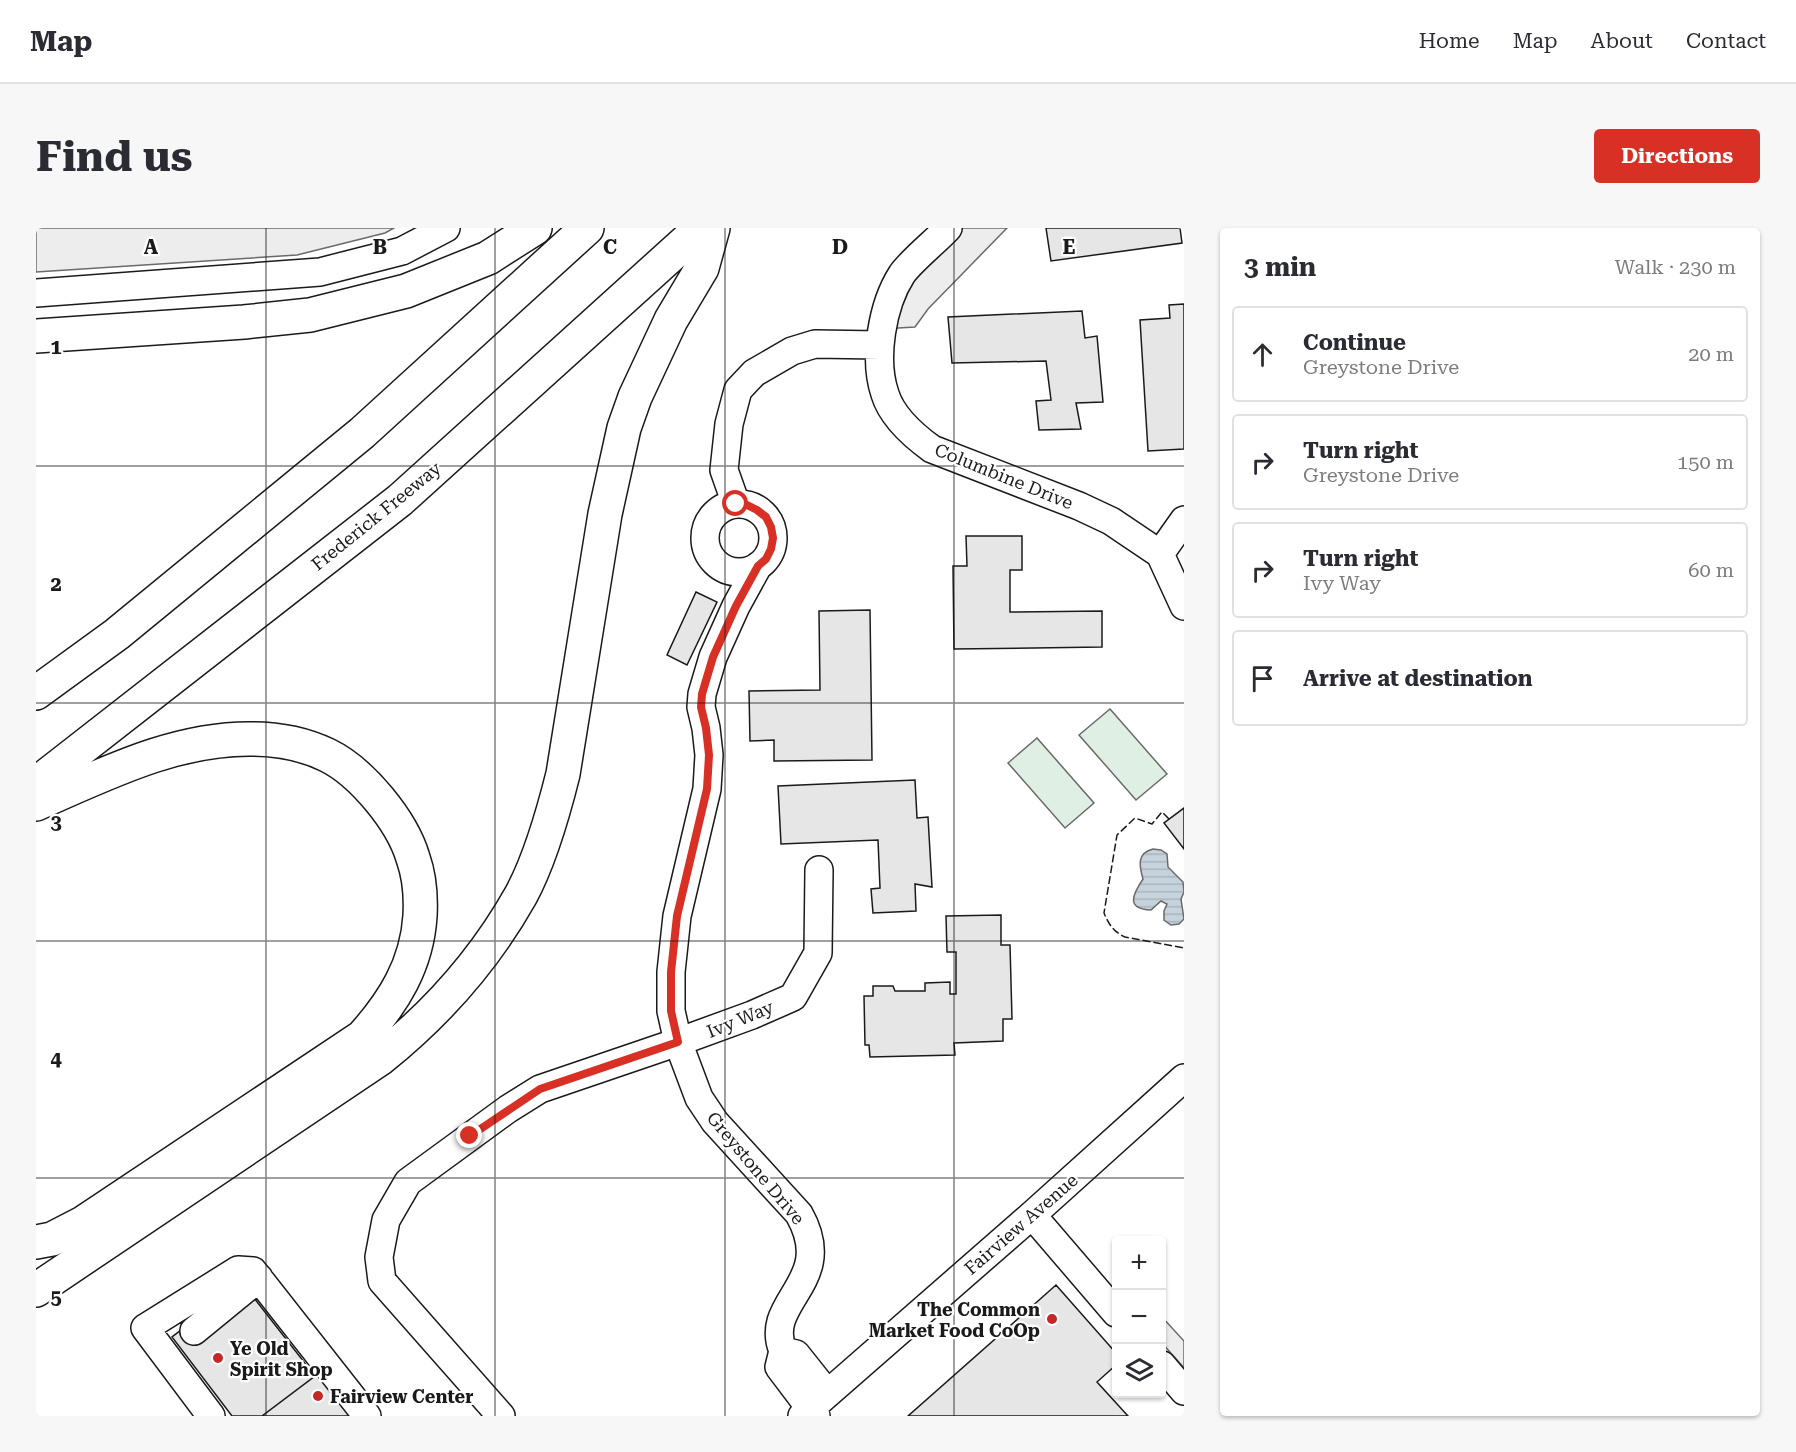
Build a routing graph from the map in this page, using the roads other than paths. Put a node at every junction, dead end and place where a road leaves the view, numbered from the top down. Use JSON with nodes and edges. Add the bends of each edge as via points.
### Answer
{"nodes":[{"id":1,"x":446,"y":228,"type":"edge"},
{"id":2,"x":535,"y":228,"type":"edge"},
{"id":3,"x":586,"y":228,"type":"edge"},
{"id":4,"x":700,"y":228,"type":"edge"},
{"id":5,"x":713,"y":228,"type":"edge"},
{"id":6,"x":948,"y":228,"type":"edge"},
{"id":7,"x":36,"y":293,"type":"edge"},
{"id":8,"x":36,"y":336,"type":"edge"},
{"id":9,"x":880,"y":345,"type":"junction"},
{"id":10,"x":736,"y":504,"type":"junction"},
{"id":11,"x":1184,"y":520,"type":"edge"},
{"id":12,"x":1160,"y":554,"type":"junction"},
{"id":13,"x":758,"y":566,"type":"junction"},
{"id":14,"x":1184,"y":606,"type":"edge"},
{"id":15,"x":36,"y":693,"type":"edge"},
{"id":16,"x":36,"y":784,"type":"edge"},
{"id":17,"x":36,"y":804,"type":"edge"},
{"id":18,"x":819,"y":870,"type":"dead end"},
{"id":19,"x":678,"y":1042,"type":"junction"},
{"id":20,"x":1184,"y":1078,"type":"edge"},
{"id":21,"x":1032,"y":1215,"type":"junction"},
{"id":22,"x":41,"y":1245,"type":"edge"},
{"id":23,"x":259,"y":1278,"type":"junction"},
{"id":24,"x":36,"y":1290,"type":"edge"},
{"id":25,"x":1112,"y":1308,"type":"edge"},
{"id":26,"x":194,"y":1331,"type":"dead end"},
{"id":27,"x":1166,"y":1371,"type":"edge"},
{"id":28,"x":1184,"y":1391,"type":"edge"},
{"id":29,"x":814,"y":1408,"type":"edge"},
{"id":30,"x":211,"y":1416,"type":"edge"},
{"id":31,"x":367,"y":1416,"type":"edge"},
{"id":32,"x":501,"y":1416,"type":"edge"}],
"edges":[{"from":1,"to":7,"type":"street","via":[[402,251],[320,272]]},
{"from":2,"to":8,"type":"highway","via":[[488,258],[406,291],[310,315]]},
{"from":3,"to":15,"type":"highway","via":[[362,433],[117,634]]},
{"from":4,"to":16,"type":"highway","name":"Frederick Freeway","via":[[400,500]]},
{"from":5,"to":24,"type":"highway","via":[[702,268],[671,320],[624,428],[605,514],[556,805],[522,894],[447,999],[415,1031],[381,1058]]},
{"from":6,"to":9,"type":"street","name":"Columbine Drive","via":[[903,273],[889,305]]},
{"from":9,"to":10,"type":"street","via":[[815,344],[792,351],[754,373],[738,390],[729,423],[724,470]]},
{"from":9,"to":12,"type":"street","name":"Columbine Drive","via":[[885,394],[915,437],[932,449],[1111,521]]},
{"from":10,"to":13,"type":"street","name":"Greystone Drive","via":[[757,510],[771,527],[771,549]]},
{"from":10,"to":13,"type":"street","via":[[725,507],[709,522],[705,544],[716,563],[725,569],[736,572]]},
{"from":11,"to":12,"type":"street"},
{"from":12,"to":14,"type":"street"},
{"from":13,"to":19,"type":"street","name":"Greystone Drive","via":[[713,657],[702,694],[709,755],[707,789],[677,916],[671,972],[671,1011]]},
{"from":17,"to":22,"type":"highway","via":[[146,758],[188,746],[253,739],[308,747],[329,756],[355,775],[396,824],[413,857],[420,916],[403,982],[384,1013],[362,1037],[83,1223]]},
{"from":18,"to":19,"type":"street","name":"Ivy Way","via":[[818,953],[793,997]]},
{"from":19,"to":29,"type":"street","name":"Greystone Drive","via":[[699,1098],[715,1122],[806,1226],[812,1253],[804,1279],[784,1311],[778,1340],[783,1352],[796,1354]]},
{"from":19,"to":32,"type":"street","name":"Ivy Way","via":[[540,1089],[408,1182],[386,1220],[379,1257],[382,1281]]},
{"from":20,"to":21,"type":"street","name":"Fairview Avenue"},
{"from":21,"to":25,"type":"street"},
{"from":21,"to":29,"type":"street","name":"Fairview Avenue"},
{"from":23,"to":26,"type":"street"},
{"from":23,"to":30,"type":"street","via":[[253,1272],[238,1270],[145,1328]]},
{"from":23,"to":31,"type":"street"},
{"from":27,"to":28,"type":"street"}]}
